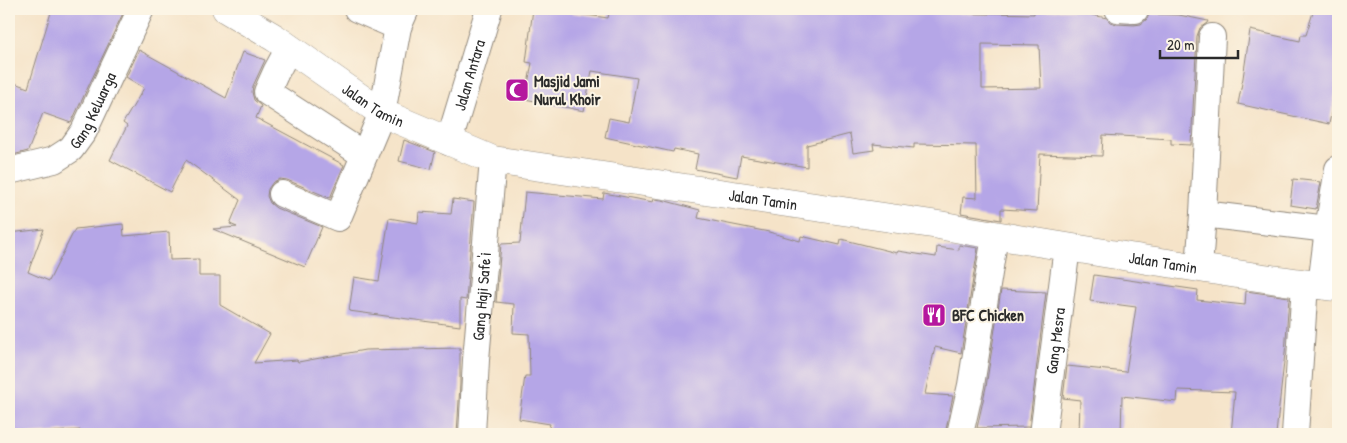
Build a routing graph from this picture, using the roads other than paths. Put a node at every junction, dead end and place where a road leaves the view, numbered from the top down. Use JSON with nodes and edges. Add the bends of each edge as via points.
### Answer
{"nodes":[{"id":1,"x":141,"y":9,"type":"edge"},
{"id":2,"x":226,"y":9,"type":"edge"},
{"id":3,"x":357,"y":9,"type":"edge"},
{"id":4,"x":489,"y":9,"type":"edge"},
{"id":5,"x":402,"y":18,"type":"edge"},
{"id":6,"x":1212,"y":37,"type":"dead end"},
{"id":7,"x":289,"y":48,"type":"junction"},
{"id":8,"x":382,"y":113,"type":"junction"},
{"id":9,"x":449,"y":142,"type":"junction"},
{"id":10,"x":364,"y":155,"type":"junction"},
{"id":11,"x":493,"y":160,"type":"junction"},
{"id":12,"x":1338,"y":169,"type":"edge"},
{"id":13,"x":9,"y":171,"type":"edge"},
{"id":14,"x":282,"y":194,"type":"dead end"},
{"id":15,"x":1203,"y":214,"type":"junction"},
{"id":16,"x":1328,"y":229,"type":"junction"},
{"id":17,"x":995,"y":236,"type":"junction"},
{"id":18,"x":1067,"y":247,"type":"junction"},
{"id":19,"x":1199,"y":268,"type":"junction"},
{"id":20,"x":1322,"y":286,"type":"edge"},
{"id":21,"x":472,"y":434,"type":"edge"},
{"id":22,"x":960,"y":434,"type":"edge"},
{"id":23,"x":1043,"y":434,"type":"edge"},
{"id":24,"x":1295,"y":434,"type":"edge"}],
"edges":[{"from":1,"to":13,"type":"street","name":"Gang Keluarga","via":[[84,131],[71,149],[54,160]]},
{"from":2,"to":7,"type":"main road","name":"Jalan Tamin"},
{"from":3,"to":5,"type":"street"},
{"from":4,"to":9,"type":"street","name":"Jalan Antara"},
{"from":5,"to":8,"type":"street"},
{"from":6,"to":15,"type":"street"},
{"from":7,"to":8,"type":"main road","name":"Jalan Tamin"},
{"from":7,"to":10,"type":"street","via":[[267,92]]},
{"from":8,"to":9,"type":"main road","name":"Jalan Tamin"},
{"from":8,"to":10,"type":"street"},
{"from":9,"to":11,"type":"main road","name":"Jalan Tamin"},
{"from":10,"to":14,"type":"street","via":[[338,218]]},
{"from":11,"to":17,"type":"main road","name":"Jalan Tamin"},
{"from":11,"to":21,"type":"street","name":"Gang Haji Safe'i"},
{"from":12,"to":16,"type":"street"},
{"from":15,"to":16,"type":"street"},
{"from":15,"to":19,"type":"street"},
{"from":16,"to":20,"type":"street"},
{"from":17,"to":18,"type":"main road","name":"Jalan Tamin"},
{"from":17,"to":22,"type":"street"},
{"from":18,"to":19,"type":"main road","name":"Jalan Tamin"},
{"from":18,"to":23,"type":"street","name":"Gang Mesra"},
{"from":19,"to":20,"type":"main road","name":"Jalan Tamin"},
{"from":20,"to":24,"type":"street"}]}
